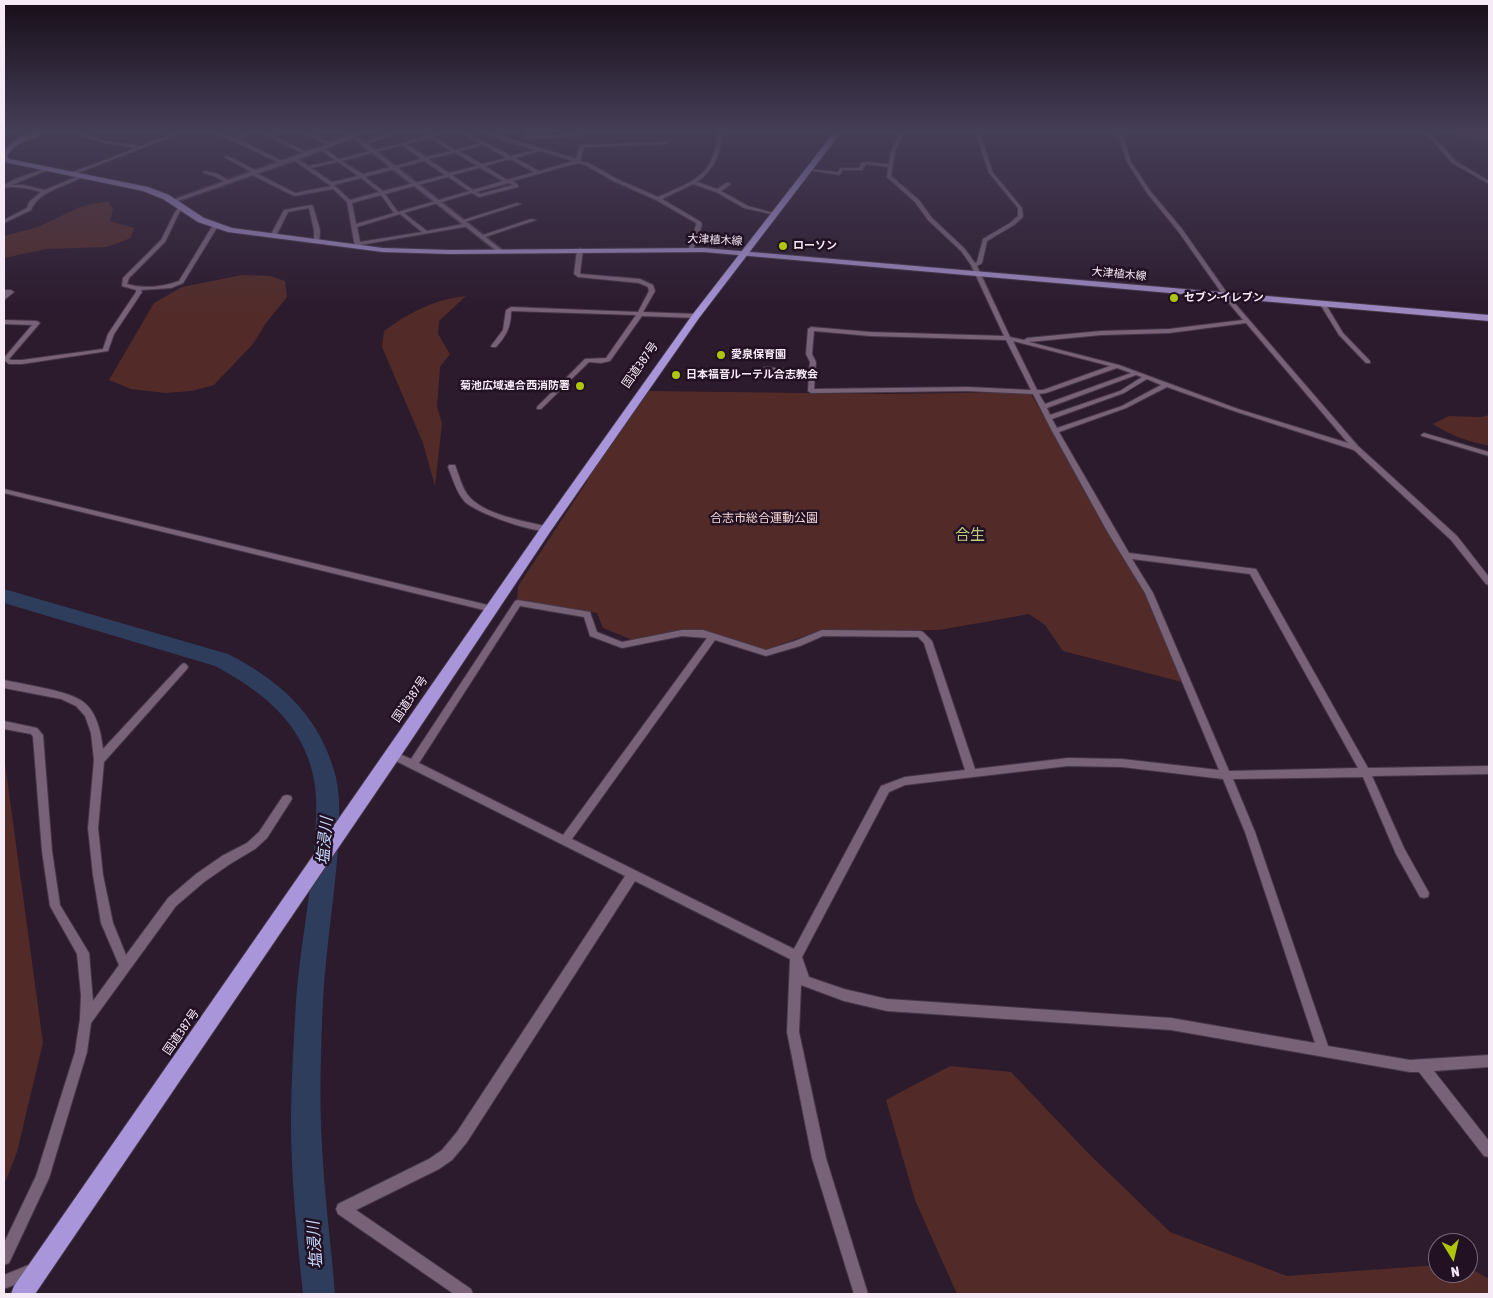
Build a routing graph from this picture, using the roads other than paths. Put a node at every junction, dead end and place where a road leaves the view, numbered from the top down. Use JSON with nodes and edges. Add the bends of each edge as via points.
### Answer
{"nodes":[{"id":1,"x":45,"y":192,"type":"edge"},
{"id":2,"x":154,"y":192,"type":"edge"},
{"id":3,"x":200,"y":192,"type":"edge"},
{"id":4,"x":288,"y":192,"type":"edge"},
{"id":5,"x":307,"y":192,"type":"edge"},
{"id":6,"x":339,"y":192,"type":"edge"},
{"id":7,"x":387,"y":192,"type":"edge"},
{"id":8,"x":425,"y":192,"type":"edge"},
{"id":9,"x":474,"y":192,"type":"joint"},
{"id":10,"x":497,"y":192,"type":"edge"},
{"id":11,"x":642,"y":192,"type":"edge"},
{"id":12,"x":673,"y":192,"type":"edge"},
{"id":13,"x":719,"y":192,"type":"edge"},
{"id":14,"x":792,"y":192,"type":"edge"},
{"id":15,"x":907,"y":192,"type":"edge"},
{"id":16,"x":1007,"y":192,"type":"edge"},
{"id":17,"x":1149,"y":192,"type":"edge"},
{"id":18,"x":382,"y":193,"type":"junction"},
{"id":19,"x":658,"y":199,"type":"junction"},
{"id":20,"x":172,"y":201,"type":"junction"},
{"id":21,"x":349,"y":202,"type":"junction"},
{"id":22,"x":438,"y":202,"type":"junction"},
{"id":23,"x":519,"y":204,"type":"dead end"},
{"id":24,"x":182,"y":207,"type":"junction"},
{"id":25,"x":399,"y":214,"type":"junction"},
{"id":26,"x":775,"y":214,"type":"junction"},
{"id":27,"x":533,"y":220,"type":"dead end"},
{"id":28,"x":4,"y":222,"type":"edge"},
{"id":29,"x":466,"y":223,"type":"junction"},
{"id":30,"x":215,"y":226,"type":"junction"},
{"id":31,"x":354,"y":226,"type":"junction"},
{"id":32,"x":426,"y":233,"type":"junction"},
{"id":33,"x":272,"y":236,"type":"junction"},
{"id":34,"x":483,"y":236,"type":"junction"},
{"id":35,"x":317,"y":242,"type":"junction"},
{"id":36,"x":358,"y":246,"type":"junction"},
{"id":37,"x":580,"y":250,"type":"junction"},
{"id":38,"x":690,"y":250,"type":"junction"},
{"id":39,"x":500,"y":251,"type":"junction"},
{"id":40,"x":744,"y":253,"type":"junction"},
{"id":41,"x":974,"y":264,"type":"junction"},
{"id":42,"x":979,"y":274,"type":"junction"},
{"id":43,"x":138,"y":289,"type":"junction"},
{"id":44,"x":4,"y":292,"type":"edge"},
{"id":45,"x":1226,"y":295,"type":"junction"},
{"id":46,"x":4,"y":298,"type":"edge"},
{"id":47,"x":1323,"y":304,"type":"junction"},
{"id":48,"x":640,"y":313,"type":"junction"},
{"id":49,"x":696,"y":316,"type":"junction"},
{"id":50,"x":1489,"y":318,"type":"edge"},
{"id":51,"x":1247,"y":321,"type":"junction"},
{"id":52,"x":4,"y":322,"type":"edge"},
{"id":53,"x":1008,"y":338,"type":"junction"},
{"id":54,"x":1019,"y":341,"type":"junction"},
{"id":55,"x":494,"y":346,"type":"dead end"},
{"id":56,"x":1368,"y":362,"type":"dead end"},
{"id":57,"x":1118,"y":366,"type":"junction"},
{"id":58,"x":766,"y":367,"type":"dead end"},
{"id":59,"x":811,"y":372,"type":"junction"},
{"id":60,"x":1137,"y":373,"type":"junction"},
{"id":61,"x":1147,"y":377,"type":"junction"},
{"id":62,"x":1167,"y":384,"type":"junction"},
{"id":63,"x":1034,"y":391,"type":"junction"},
{"id":64,"x":1043,"y":407,"type":"junction"},
{"id":65,"x":539,"y":408,"type":"dead end"},
{"id":66,"x":1048,"y":418,"type":"junction"},
{"id":67,"x":1055,"y":431,"type":"junction"},
{"id":68,"x":1424,"y":435,"type":"dead end"},
{"id":69,"x":1356,"y":448,"type":"junction"},
{"id":70,"x":1489,"y":454,"type":"edge"},
{"id":71,"x":452,"y":467,"type":"dead end"},
{"id":72,"x":4,"y":491,"type":"edge"},
{"id":73,"x":546,"y":529,"type":"junction"},
{"id":74,"x":1127,"y":556,"type":"junction"},
{"id":75,"x":1489,"y":582,"type":"edge"},
{"id":76,"x":492,"y":609,"type":"junction"},
{"id":77,"x":713,"y":636,"type":"junction"},
{"id":78,"x":184,"y":667,"type":"dead end"},
{"id":79,"x":4,"y":684,"type":"edge"},
{"id":80,"x":4,"y":725,"type":"edge"},
{"id":81,"x":393,"y":755,"type":"junction"},
{"id":82,"x":100,"y":760,"type":"junction"},
{"id":83,"x":413,"y":764,"type":"junction"},
{"id":84,"x":1489,"y":770,"type":"edge"},
{"id":85,"x":1364,"y":771,"type":"junction"},
{"id":86,"x":971,"y":772,"type":"junction"},
{"id":87,"x":1225,"y":775,"type":"junction"},
{"id":88,"x":287,"y":799,"type":"dead end"},
{"id":89,"x":565,"y":841,"type":"junction"},
{"id":90,"x":632,"y":874,"type":"junction"},
{"id":91,"x":1424,"y":893,"type":"dead end"},
{"id":92,"x":796,"y":956,"type":"junction"},
{"id":93,"x":125,"y":966,"type":"junction"},
{"id":94,"x":86,"y":1019,"type":"junction"},
{"id":95,"x":1324,"y":1051,"type":"junction"},
{"id":96,"x":1489,"y":1061,"type":"edge"},
{"id":97,"x":1422,"y":1065,"type":"junction"},
{"id":98,"x":1489,"y":1151,"type":"edge"},
{"id":99,"x":4,"y":1258,"type":"edge"},
{"id":100,"x":41,"y":1267,"type":"junction"},
{"id":101,"x":4,"y":1282,"type":"edge"},
{"id":102,"x":22,"y":1294,"type":"edge"},
{"id":103,"x":466,"y":1294,"type":"edge"},
{"id":104,"x":861,"y":1294,"type":"edge"}],
"edges":[{"from":1,"to":28,"type":"street","via":[[23,213]]},
{"from":2,"to":20,"type":"main road","name":"大津植木線"},
{"from":3,"to":20,"type":"street"},
{"from":4,"to":5,"type":"street","via":[[294,195]]},
{"from":6,"to":21,"type":"street"},
{"from":7,"to":18,"type":"street"},
{"from":8,"to":22,"type":"street"},
{"from":9,"to":10,"type":"street","via":[[482,196]]},
{"from":9,"to":22,"type":"street"},
{"from":11,"to":19,"type":"street"},
{"from":12,"to":19,"type":"street"},
{"from":13,"to":26,"type":"street","via":[[746,207]]},
{"from":14,"to":26,"type":"highway","name":"国道387号"},
{"from":15,"to":41,"type":"street"},
{"from":16,"to":41,"type":"street","via":[[1020,208],[1021,216],[985,240],[979,263]]},
{"from":17,"to":45,"type":"street"},
{"from":18,"to":21,"type":"street"},
{"from":18,"to":25,"type":"street"},
{"from":19,"to":38,"type":"street","via":[[700,223]]},
{"from":20,"to":24,"type":"main road","name":"大津植木線"},
{"from":21,"to":31,"type":"street"},
{"from":22,"to":25,"type":"street"},
{"from":22,"to":29,"type":"street"},
{"from":23,"to":29,"type":"street"},
{"from":24,"to":30,"type":"main road","name":"大津植木線"},
{"from":24,"to":43,"type":"street","via":[[176,212],[163,241],[126,278],[124,285]]},
{"from":25,"to":31,"type":"street"},
{"from":25,"to":32,"type":"street"},
{"from":26,"to":40,"type":"highway","name":"国道387号"},
{"from":27,"to":34,"type":"street"},
{"from":29,"to":32,"type":"street"},
{"from":29,"to":34,"type":"street"},
{"from":30,"to":33,"type":"main road","name":"大津植木線"},
{"from":30,"to":43,"type":"street","via":[[181,282]]},
{"from":31,"to":36,"type":"street"},
{"from":32,"to":36,"type":"street"},
{"from":33,"to":35,"type":"main road","name":"大津植木線"},
{"from":33,"to":35,"type":"street","via":[[286,211],[311,206]]},
{"from":34,"to":39,"type":"street"},
{"from":35,"to":36,"type":"main road","name":"大津植木線"},
{"from":36,"to":39,"type":"main road","name":"大津植木線","via":[[405,252]]},
{"from":37,"to":38,"type":"main road","name":"大津植木線"},
{"from":37,"to":39,"type":"main road","name":"大津植木線"},
{"from":37,"to":48,"type":"street","via":[[577,274],[580,276],[640,281],[651,286]]},
{"from":38,"to":40,"type":"main road","name":"大津植木線"},
{"from":40,"to":42,"type":"main road","name":"大津植木線"},
{"from":40,"to":49,"type":"highway","name":"国道387号"},
{"from":41,"to":42,"type":"street"},
{"from":42,"to":45,"type":"main road","name":"大津植木線"},
{"from":42,"to":53,"type":"street"},
{"from":43,"to":52,"type":"street","via":[[111,334],[106,350],[9,362],[6,359],[37,323]]},
{"from":44,"to":46,"type":"street","via":[[12,292]]},
{"from":45,"to":47,"type":"main road","name":"大津植木線"},
{"from":45,"to":51,"type":"street"},
{"from":47,"to":50,"type":"main road","name":"大津植木線"},
{"from":47,"to":56,"type":"street","via":[[1341,334]]},
{"from":48,"to":49,"type":"street"},
{"from":48,"to":55,"type":"street","via":[[511,309],[508,311],[508,327]]},
{"from":48,"to":65,"type":"street","via":[[608,360],[587,360]]},
{"from":49,"to":73,"type":"highway","name":"国道387号"},
{"from":51,"to":54,"type":"street","via":[[1169,331],[1101,333]]},
{"from":51,"to":69,"type":"street"},
{"from":53,"to":54,"type":"street"},
{"from":53,"to":59,"type":"street","via":[[811,329]]},
{"from":53,"to":63,"type":"street"},
{"from":54,"to":57,"type":"street"},
{"from":57,"to":60,"type":"street"},
{"from":57,"to":63,"type":"street","via":[[1044,392]]},
{"from":58,"to":59,"type":"street"},
{"from":59,"to":63,"type":"street","via":[[811,391]]},
{"from":60,"to":61,"type":"street"},
{"from":60,"to":64,"type":"street"},
{"from":61,"to":62,"type":"street"},
{"from":61,"to":66,"type":"street","via":[[1122,392]]},
{"from":62,"to":67,"type":"street","via":[[1124,407]]},
{"from":62,"to":69,"type":"street"},
{"from":63,"to":64,"type":"street"},
{"from":64,"to":66,"type":"street"},
{"from":66,"to":67,"type":"street"},
{"from":67,"to":74,"type":"street"},
{"from":68,"to":70,"type":"street"},
{"from":69,"to":75,"type":"street","via":[[1454,538]]},
{"from":71,"to":73,"type":"street","via":[[466,499],[474,506]]},
{"from":72,"to":76,"type":"street"},
{"from":73,"to":76,"type":"highway","name":"国道387号"},
{"from":74,"to":85,"type":"street","via":[[1253,571]]},
{"from":74,"to":87,"type":"street","via":[[1150,593]]},
{"from":76,"to":81,"type":"highway","name":"国道387号"},
{"from":77,"to":83,"type":"street","via":[[682,633],[622,645],[593,634],[586,614],[518,603]]},
{"from":77,"to":86,"type":"street","via":[[766,652],[822,633],[920,634],[928,641]]},
{"from":77,"to":89,"type":"street"},
{"from":78,"to":82,"type":"street"},
{"from":79,"to":82,"type":"street","via":[[62,696],[79,703],[89,714],[96,733]]},
{"from":80,"to":94,"type":"street","via":[[34,731],[38,735],[55,906],[83,953]]},
{"from":81,"to":83,"type":"street"},
{"from":81,"to":100,"type":"highway","name":"国道387号"},
{"from":82,"to":93,"type":"street","via":[[94,828],[98,875],[107,923]]},
{"from":83,"to":89,"type":"street"},
{"from":84,"to":85,"type":"street"},
{"from":85,"to":87,"type":"street"},
{"from":85,"to":91,"type":"street","via":[[1400,851]]},
{"from":86,"to":87,"type":"street","via":[[1068,762],[1122,763]]},
{"from":86,"to":92,"type":"street","via":[[905,781],[885,789]]},
{"from":87,"to":95,"type":"street","via":[[1250,832]]},
{"from":88,"to":93,"type":"street","via":[[252,846],[207,873],[172,902]]},
{"from":89,"to":90,"type":"street"},
{"from":90,"to":92,"type":"street"},
{"from":90,"to":103,"type":"street","via":[[462,1137],[447,1155],[343,1209]]},
{"from":92,"to":95,"type":"street","via":[[806,981],[844,995],[887,1005],[1170,1024]]},
{"from":92,"to":104,"type":"street","via":[[793,1032],[820,1158]]},
{"from":93,"to":94,"type":"street"},
{"from":94,"to":99,"type":"street","via":[[82,1052],[42,1178]]},
{"from":95,"to":97,"type":"street","via":[[1410,1066]]},
{"from":96,"to":97,"type":"street"},
{"from":97,"to":98,"type":"street"},
{"from":100,"to":101,"type":"street"},
{"from":100,"to":102,"type":"highway","name":"国道387号"}]}
